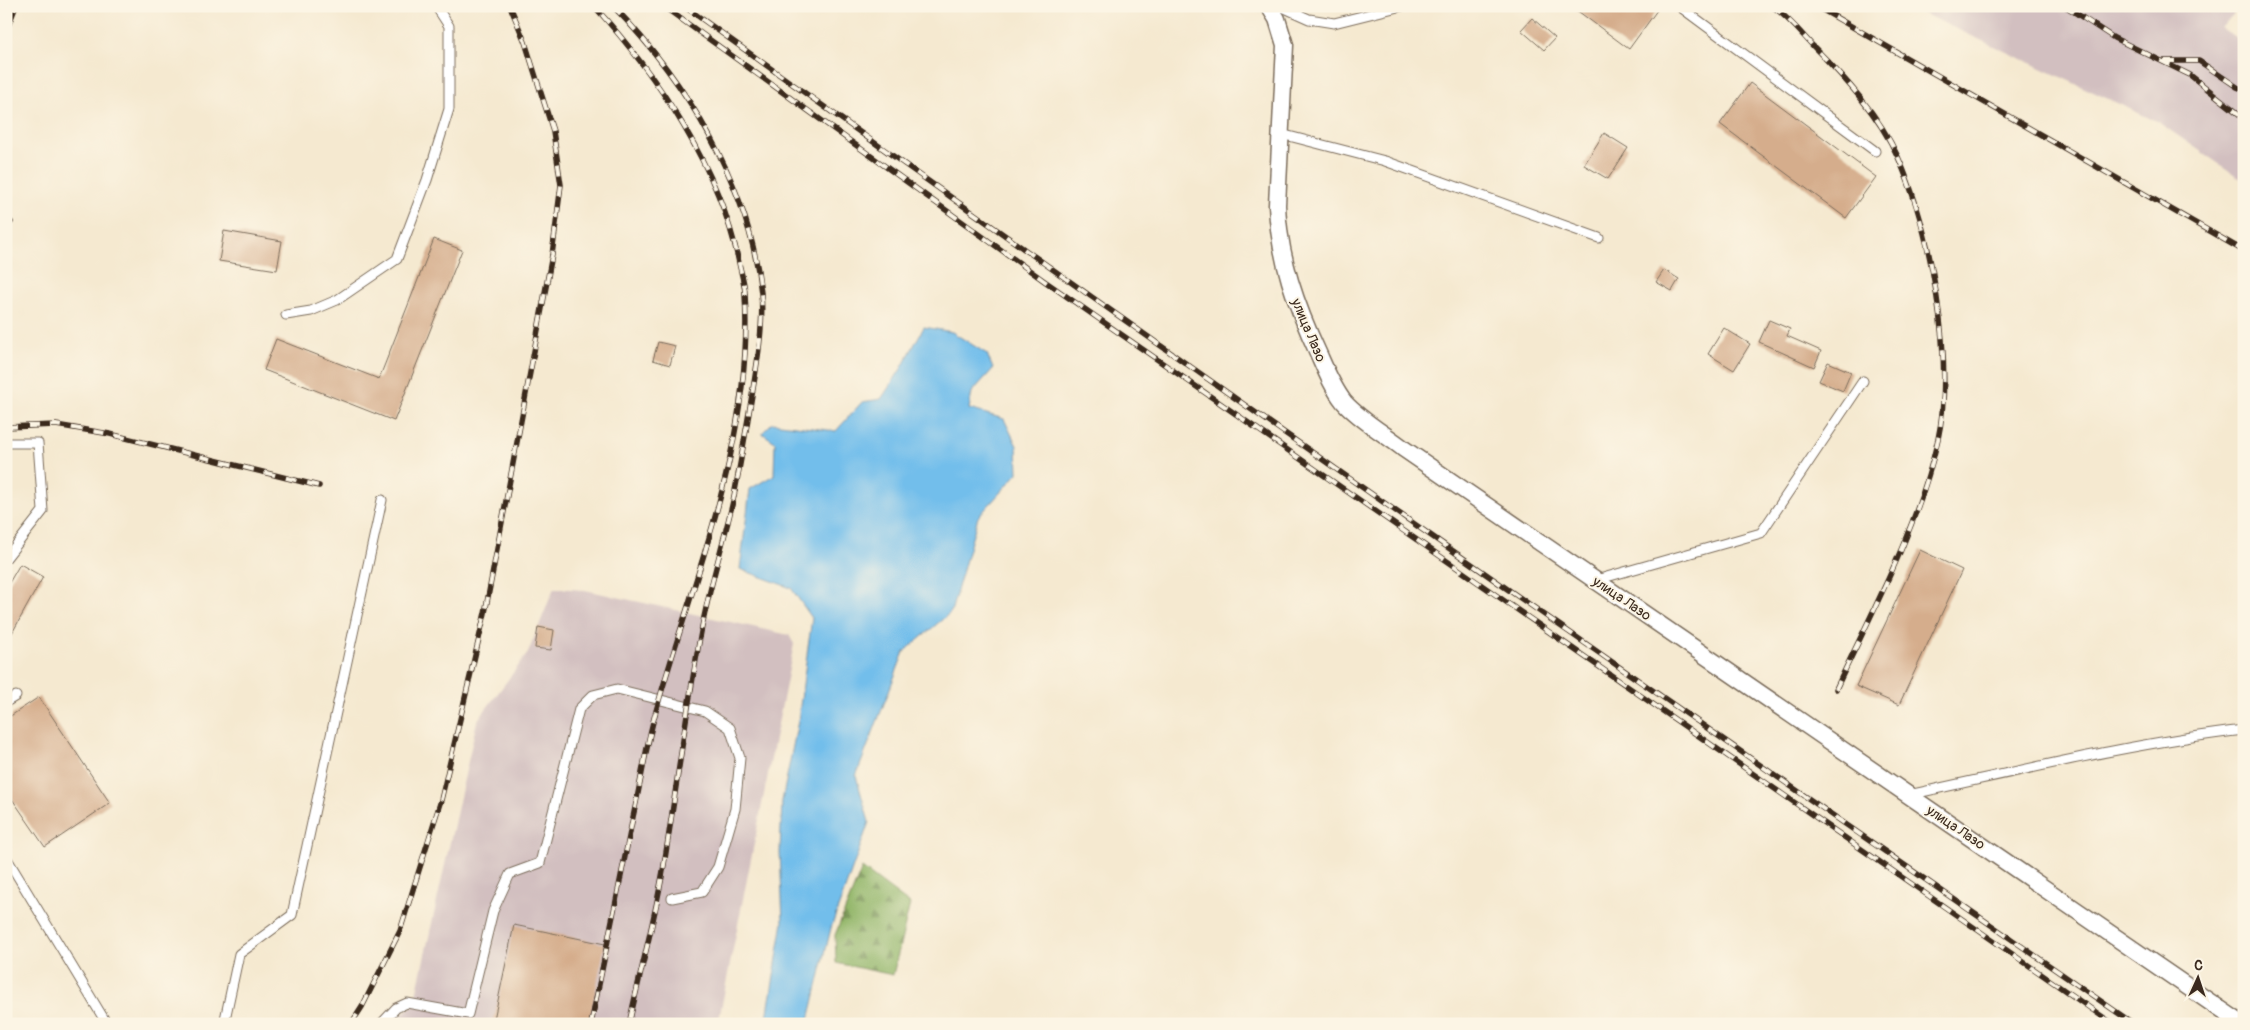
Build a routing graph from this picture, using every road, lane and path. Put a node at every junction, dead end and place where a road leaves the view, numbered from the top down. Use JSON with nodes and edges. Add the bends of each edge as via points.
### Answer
{"nodes":[{"id":1,"x":436,"y":6,"type":"edge"},
{"id":2,"x":1269,"y":6,"type":"edge"},
{"id":3,"x":1280,"y":6,"type":"edge"},
{"id":4,"x":1402,"y":6,"type":"edge"},
{"id":5,"x":1679,"y":6,"type":"edge"},
{"id":6,"x":1281,"y":134,"type":"junction"},
{"id":7,"x":1875,"y":151,"type":"dead end"},
{"id":8,"x":1599,"y":238,"type":"dead end"},
{"id":9,"x":286,"y":315,"type":"dead end"},
{"id":10,"x":1863,"y":381,"type":"dead end"},
{"id":11,"x":6,"y":443,"type":"edge"},
{"id":12,"x":382,"y":500,"type":"dead end"},
{"id":13,"x":6,"y":558,"type":"edge"},
{"id":14,"x":1596,"y":580,"type":"junction"},
{"id":15,"x":16,"y":696,"type":"dead end"},
{"id":16,"x":6,"y":702,"type":"edge"},
{"id":17,"x":2244,"y":730,"type":"edge"},
{"id":18,"x":1908,"y":795,"type":"junction"},
{"id":19,"x":6,"y":857,"type":"edge"},
{"id":20,"x":672,"y":898,"type":"dead end"},
{"id":21,"x":107,"y":1024,"type":"edge"},
{"id":22,"x":224,"y":1024,"type":"edge"},
{"id":23,"x":381,"y":1024,"type":"edge"},
{"id":24,"x":2242,"y":1024,"type":"edge"}],
"edges":[{"from":1,"to":9,"type":"lane","via":[[449,26],[449,108],[427,180],[396,259],[337,300],[310,311]]},
{"from":2,"to":6,"type":"street","name":"улица Лазо","via":[[1277,18],[1285,45]]},
{"from":3,"to":4,"type":"lane","via":[[1309,19],[1334,23]]},
{"from":5,"to":7,"type":"lane"},
{"from":6,"to":8,"type":"lane","via":[[1385,161]]},
{"from":6,"to":14,"type":"street","name":"улица Лазо","via":[[1277,205],[1283,259],[1312,341],[1345,403],[1404,449]]},
{"from":10,"to":14,"type":"lane","via":[[1761,533]]},
{"from":11,"to":13,"type":"lane","via":[[38,443],[43,511]]},
{"from":12,"to":22,"type":"lane","via":[[292,915],[239,954]]},
{"from":14,"to":18,"type":"street","name":"улица Лазо"},
{"from":15,"to":16,"type":"lane"},
{"from":17,"to":18,"type":"lane","via":[[2103,753]]},
{"from":18,"to":24,"type":"street","name":"улица Лазо"},
{"from":19,"to":21,"type":"lane"},
{"from":20,"to":23,"type":"lane","via":[[702,892],[718,867],[735,809],[740,758],[730,728],[705,711],[659,699],[616,689],[593,696],[579,709],[540,863],[510,874],[493,911],[468,1014],[407,1003],[396,1008]]}]}
